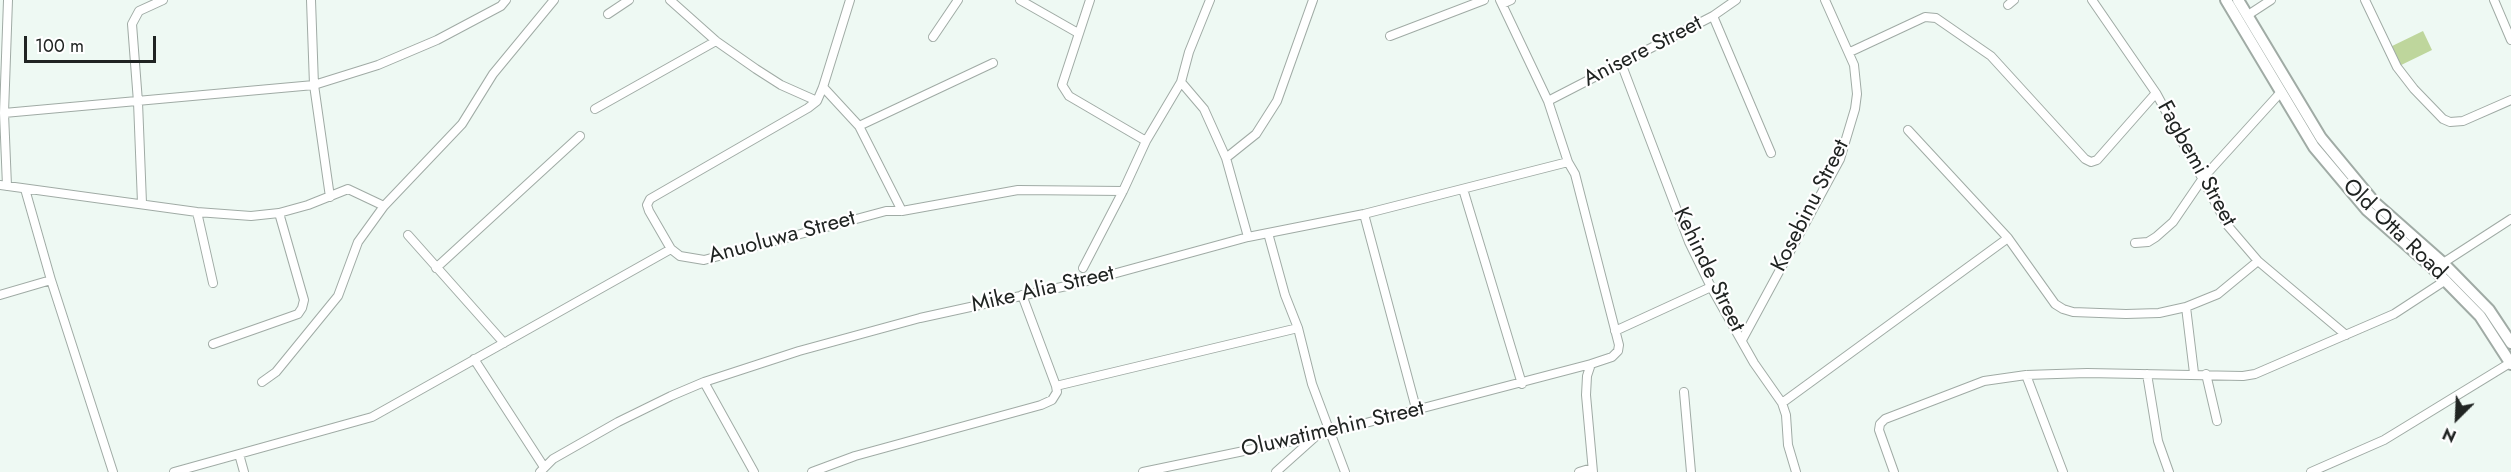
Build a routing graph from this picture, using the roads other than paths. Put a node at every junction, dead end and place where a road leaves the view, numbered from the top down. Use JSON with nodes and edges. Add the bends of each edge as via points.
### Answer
{"nodes":[{"id":1,"x":8,"y":0,"type":"edge"},
{"id":2,"x":163,"y":0,"type":"edge"},
{"id":3,"x":311,"y":0,"type":"edge"},
{"id":4,"x":507,"y":0,"type":"edge"},
{"id":5,"x":554,"y":0,"type":"edge"},
{"id":6,"x":629,"y":0,"type":"edge"},
{"id":7,"x":670,"y":0,"type":"edge"},
{"id":8,"x":850,"y":0,"type":"edge"},
{"id":9,"x":958,"y":0,"type":"edge"},
{"id":10,"x":1020,"y":0,"type":"edge"},
{"id":11,"x":1090,"y":0,"type":"edge"},
{"id":12,"x":1210,"y":0,"type":"edge"},
{"id":13,"x":1313,"y":0,"type":"edge"},
{"id":14,"x":1484,"y":0,"type":"edge"},
{"id":15,"x":1510,"y":0,"type":"edge"},
{"id":16,"x":1736,"y":0,"type":"edge"},
{"id":17,"x":1825,"y":0,"type":"edge"},
{"id":18,"x":2092,"y":0,"type":"edge"},
{"id":19,"x":2226,"y":0,"type":"edge"},
{"id":20,"x":2238,"y":0,"type":"edge"},
{"id":21,"x":2271,"y":0,"type":"edge"},
{"id":22,"x":2365,"y":0,"type":"edge"},
{"id":23,"x":2494,"y":0,"type":"edge"},
{"id":24,"x":1501,"y":2,"type":"edge"},
{"id":25,"x":608,"y":14,"type":"dead end"},
{"id":26,"x":2248,"y":15,"type":"junction"},
{"id":27,"x":1713,"y":16,"type":"junction"},
{"id":28,"x":1078,"y":33,"type":"junction"},
{"id":29,"x":1390,"y":36,"type":"dead end"},
{"id":30,"x":933,"y":37,"type":"dead end"},
{"id":31,"x":2511,"y":40,"type":"edge"},
{"id":32,"x":716,"y":41,"type":"junction"},
{"id":33,"x":3,"y":46,"type":"edge"},
{"id":34,"x":1850,"y":52,"type":"junction"},
{"id":35,"x":993,"y":63,"type":"dead end"},
{"id":36,"x":1621,"y":63,"type":"junction"},
{"id":37,"x":1181,"y":82,"type":"junction"},
{"id":38,"x":314,"y":84,"type":"junction"},
{"id":39,"x":824,"y":87,"type":"junction"},
{"id":40,"x":2280,"y":92,"type":"junction"},
{"id":41,"x":2156,"y":93,"type":"junction"},
{"id":42,"x":817,"y":100,"type":"junction"},
{"id":43,"x":2511,"y":100,"type":"edge"},
{"id":44,"x":1548,"y":101,"type":"junction"},
{"id":45,"x":138,"y":102,"type":"junction"},
{"id":46,"x":595,"y":109,"type":"dead end"},
{"id":47,"x":4,"y":113,"type":"junction"},
{"id":48,"x":859,"y":126,"type":"junction"},
{"id":49,"x":1908,"y":130,"type":"dead end"},
{"id":50,"x":580,"y":136,"type":"dead end"},
{"id":51,"x":1146,"y":141,"type":"junction"},
{"id":52,"x":1771,"y":153,"type":"dead end"},
{"id":53,"x":1226,"y":158,"type":"junction"},
{"id":54,"x":1568,"y":162,"type":"junction"},
{"id":55,"x":2203,"y":178,"type":"junction"},
{"id":56,"x":4,"y":185,"type":"edge"},
{"id":57,"x":25,"y":189,"type":"junction"},
{"id":58,"x":1463,"y":189,"type":"junction"},
{"id":59,"x":1123,"y":191,"type":"junction"},
{"id":60,"x":330,"y":197,"type":"junction"},
{"id":61,"x":142,"y":203,"type":"junction"},
{"id":62,"x":384,"y":206,"type":"junction"},
{"id":63,"x":902,"y":211,"type":"junction"},
{"id":64,"x":197,"y":212,"type":"junction"},
{"id":65,"x":279,"y":213,"type":"junction"},
{"id":66,"x":1364,"y":214,"type":"junction"},
{"id":67,"x":2511,"y":219,"type":"edge"},
{"id":68,"x":1268,"y":233,"type":"junction"},
{"id":69,"x":408,"y":235,"type":"dead end"},
{"id":70,"x":1248,"y":237,"type":"junction"},
{"id":71,"x":2008,"y":238,"type":"junction"},
{"id":72,"x":2135,"y":243,"type":"dead end"},
{"id":73,"x":671,"y":249,"type":"junction"},
{"id":74,"x":2258,"y":261,"type":"junction"},
{"id":75,"x":2443,"y":263,"type":"junction"},
{"id":76,"x":436,"y":268,"type":"junction"},
{"id":77,"x":1083,"y":268,"type":"dead end"},
{"id":78,"x":51,"y":280,"type":"junction"},
{"id":79,"x":2446,"y":280,"type":"junction"},
{"id":80,"x":213,"y":283,"type":"dead end"},
{"id":81,"x":1711,"y":287,"type":"junction"},
{"id":82,"x":1022,"y":295,"type":"junction"},
{"id":83,"x":0,"y":296,"type":"edge"},
{"id":84,"x":2186,"y":307,"type":"junction"},
{"id":85,"x":1298,"y":328,"type":"junction"},
{"id":86,"x":1616,"y":330,"type":"junction"},
{"id":87,"x":2346,"y":335,"type":"junction"},
{"id":88,"x":1742,"y":340,"type":"junction"},
{"id":89,"x":504,"y":343,"type":"junction"},
{"id":90,"x":2511,"y":343,"type":"edge"},
{"id":91,"x":213,"y":344,"type":"dead end"},
{"id":92,"x":474,"y":359,"type":"junction"},
{"id":93,"x":1591,"y":364,"type":"junction"},
{"id":94,"x":2511,"y":364,"type":"edge"},
{"id":95,"x":2194,"y":373,"type":"junction"},
{"id":96,"x":2147,"y":374,"type":"junction"},
{"id":97,"x":2206,"y":374,"type":"junction"},
{"id":98,"x":2026,"y":375,"type":"junction"},
{"id":99,"x":262,"y":382,"type":"dead end"},
{"id":100,"x":704,"y":382,"type":"junction"},
{"id":101,"x":1522,"y":384,"type":"junction"},
{"id":102,"x":1056,"y":386,"type":"junction"},
{"id":103,"x":1684,"y":392,"type":"dead end"},
{"id":104,"x":1782,"y":403,"type":"junction"},
{"id":105,"x":1417,"y":412,"type":"junction"},
{"id":106,"x":2217,"y":421,"type":"dead end"},
{"id":107,"x":1330,"y":432,"type":"junction"},
{"id":108,"x":1316,"y":436,"type":"junction"},
{"id":109,"x":239,"y":454,"type":"junction"},
{"id":110,"x":542,"y":470,"type":"edge"},
{"id":111,"x":1593,"y":470,"type":"edge"},
{"id":112,"x":113,"y":472,"type":"edge"},
{"id":113,"x":174,"y":472,"type":"edge"},
{"id":114,"x":244,"y":472,"type":"edge"},
{"id":115,"x":754,"y":472,"type":"edge"},
{"id":116,"x":812,"y":472,"type":"edge"},
{"id":117,"x":1143,"y":472,"type":"edge"},
{"id":118,"x":1276,"y":472,"type":"edge"},
{"id":119,"x":1345,"y":472,"type":"edge"},
{"id":120,"x":1580,"y":472,"type":"edge"},
{"id":121,"x":1691,"y":472,"type":"edge"},
{"id":122,"x":1796,"y":472,"type":"edge"},
{"id":123,"x":1894,"y":472,"type":"edge"},
{"id":124,"x":2063,"y":472,"type":"edge"},
{"id":125,"x":2169,"y":472,"type":"edge"},
{"id":126,"x":2311,"y":472,"type":"edge"}],
"edges":[{"from":1,"to":33,"type":"street"},
{"from":2,"to":45,"type":"street","via":[[139,11],[132,24]]},
{"from":3,"to":38,"type":"street"},
{"from":4,"to":38,"type":"street","via":[[437,40],[378,66]]},
{"from":5,"to":62,"type":"street","via":[[492,74],[462,124]]},
{"from":6,"to":25,"type":"street"},
{"from":7,"to":32,"type":"street"},
{"from":8,"to":39,"type":"street"},
{"from":9,"to":30,"type":"street"},
{"from":10,"to":28,"type":"street"},
{"from":11,"to":28,"type":"street"},
{"from":12,"to":37,"type":"street"},
{"from":13,"to":53,"type":"street","via":[[1277,101],[1256,134]]},
{"from":14,"to":29,"type":"street"},
{"from":15,"to":24,"type":"street"},
{"from":16,"to":27,"type":"street","name":"Anisere Street"},
{"from":17,"to":34,"type":"street","name":"Kosebinu Street"},
{"from":18,"to":41,"type":"street","name":"Fagbemi Street"},
{"from":19,"to":40,"type":"street","name":"Old Otta Road"},
{"from":20,"to":26,"type":"street","name":"Old Otta Road"},
{"from":21,"to":26,"type":"street"},
{"from":22,"to":43,"type":"street","via":[[2397,67],[2443,119],[2463,121]]},
{"from":23,"to":31,"type":"street"},
{"from":24,"to":44,"type":"street"},
{"from":26,"to":75,"type":"street","name":"Old Otta Road","via":[[2321,138],[2374,202]]},
{"from":27,"to":36,"type":"street","name":"Anisere Street"},
{"from":27,"to":52,"type":"street"},
{"from":28,"to":51,"type":"street","via":[[1062,85],[1069,96]]},
{"from":32,"to":42,"type":"street","via":[[781,85]]},
{"from":32,"to":46,"type":"street"},
{"from":33,"to":47,"type":"street"},
{"from":34,"to":41,"type":"street","via":[[1925,17],[1936,18],[1991,56],[2091,162]]},
{"from":34,"to":88,"type":"street","name":"Kosebinu Street","via":[[1857,94],[1840,159]]},
{"from":35,"to":48,"type":"street"},
{"from":36,"to":44,"type":"street","name":"Anisere Street"},
{"from":36,"to":81,"type":"street","name":"Kehinde Street","via":[[1689,242]]},
{"from":37,"to":51,"type":"street"},
{"from":37,"to":53,"type":"street","via":[[1204,109]]},
{"from":38,"to":45,"type":"street"},
{"from":38,"to":60,"type":"street"},
{"from":39,"to":42,"type":"street"},
{"from":39,"to":48,"type":"street"},
{"from":40,"to":55,"type":"street"},
{"from":40,"to":79,"type":"street","name":"Old Otta Road","via":[[2314,147],[2349,189],[2385,227]]},
{"from":41,"to":55,"type":"street","name":"Fagbemi Street"},
{"from":42,"to":73,"type":"street","via":[[650,199],[647,204]]},
{"from":44,"to":54,"type":"street"},
{"from":45,"to":47,"type":"street"},
{"from":45,"to":61,"type":"street"},
{"from":47,"to":56,"type":"street"},
{"from":48,"to":63,"type":"street"},
{"from":49,"to":71,"type":"street"},
{"from":50,"to":76,"type":"street"},
{"from":51,"to":59,"type":"street"},
{"from":53,"to":70,"type":"street"},
{"from":54,"to":58,"type":"street","name":"Mike Alia Street"},
{"from":54,"to":86,"type":"street","via":[[1575,174]]},
{"from":55,"to":72,"type":"street","via":[[2173,222],[2148,242]]},
{"from":55,"to":74,"type":"street","name":"Fagbemi Street","via":[[2228,226]]},
{"from":56,"to":57,"type":"street"},
{"from":57,"to":61,"type":"street"},
{"from":57,"to":78,"type":"street"},
{"from":58,"to":66,"type":"street","name":"Mike Alia Street"},
{"from":58,"to":101,"type":"street"},
{"from":59,"to":63,"type":"street","name":"Anuoluwa Street","via":[[1018,190]]},
{"from":59,"to":77,"type":"street"},
{"from":60,"to":62,"type":"street","via":[[348,189]]},
{"from":60,"to":65,"type":"street"},
{"from":61,"to":64,"type":"street"},
{"from":62,"to":99,"type":"street","via":[[358,242],[338,296],[276,372]]},
{"from":63,"to":73,"type":"street","name":"Anuoluwa Street","via":[[886,211],[704,260],[680,256]]},
{"from":64,"to":65,"type":"street","via":[[251,216]]},
{"from":64,"to":80,"type":"street"},
{"from":65,"to":91,"type":"street","via":[[304,300],[302,308],[298,314]]},
{"from":66,"to":68,"type":"street","name":"Mike Alia Street"},
{"from":66,"to":105,"type":"street"},
{"from":67,"to":75,"type":"street"},
{"from":68,"to":70,"type":"street","name":"Mike Alia Street"},
{"from":68,"to":85,"type":"street"},
{"from":69,"to":76,"type":"street"},
{"from":70,"to":82,"type":"street","name":"Mike Alia Street"},
{"from":71,"to":84,"type":"street","via":[[2055,304],[2063,309],[2126,314]]},
{"from":71,"to":104,"type":"street"},
{"from":73,"to":89,"type":"street"},
{"from":74,"to":84,"type":"street","via":[[2218,294]]},
{"from":74,"to":87,"type":"street","name":"Fagbemi Street"},
{"from":75,"to":90,"type":"street","name":"Old Otta Road","via":[[2489,310]]},
{"from":76,"to":89,"type":"street"},
{"from":78,"to":83,"type":"street"},
{"from":78,"to":112,"type":"street"},
{"from":79,"to":87,"type":"street","via":[[2394,314]]},
{"from":79,"to":94,"type":"street","name":"Old Otta Road","via":[[2480,316]]},
{"from":81,"to":86,"type":"street"},
{"from":81,"to":88,"type":"street","name":"Kehinde Street"},
{"from":82,"to":100,"type":"street","name":"Mike Alia Street","via":[[832,342]]},
{"from":82,"to":102,"type":"street"},
{"from":84,"to":95,"type":"street"},
{"from":85,"to":102,"type":"street"},
{"from":85,"to":107,"type":"street","via":[[1312,384]]},
{"from":86,"to":93,"type":"street","name":"Oluwatimehin Street","via":[[1618,351]]},
{"from":87,"to":97,"type":"street","via":[[2255,374]]},
{"from":88,"to":104,"type":"street","name":"Kehinde Street"},
{"from":89,"to":92,"type":"street"},
{"from":92,"to":109,"type":"street","via":[[372,417]]},
{"from":92,"to":110,"type":"street"},
{"from":93,"to":101,"type":"street","name":"Oluwatimehin Street"},
{"from":93,"to":111,"type":"street","via":[[1586,395]]},
{"from":94,"to":126,"type":"street","via":[[2384,440]]},
{"from":95,"to":96,"type":"street"},
{"from":95,"to":97,"type":"street"},
{"from":96,"to":98,"type":"street"},
{"from":96,"to":125,"type":"street","via":[[2158,441]]},
{"from":97,"to":106,"type":"street"},
{"from":98,"to":123,"type":"street","via":[[1984,381],[1885,419],[1879,430]]},
{"from":98,"to":124,"type":"street"},
{"from":100,"to":110,"type":"street","name":"Mike Alia Street","via":[[618,422],[553,459]]},
{"from":100,"to":115,"type":"street"},
{"from":101,"to":105,"type":"street","name":"Oluwatimehin Street"},
{"from":102,"to":116,"type":"street","via":[[1052,400],[1041,405],[855,456]]},
{"from":103,"to":121,"type":"street"},
{"from":104,"to":122,"type":"street","name":"Kehinde Street"},
{"from":105,"to":107,"type":"street","name":"Oluwatimehin Street"},
{"from":107,"to":108,"type":"street","name":"Oluwatimehin Street"},
{"from":107,"to":119,"type":"street"},
{"from":108,"to":117,"type":"street","name":"Oluwatimehin Street"},
{"from":108,"to":118,"type":"street"},
{"from":109,"to":113,"type":"street"},
{"from":109,"to":114,"type":"street"},
{"from":111,"to":120,"type":"street"}]}
